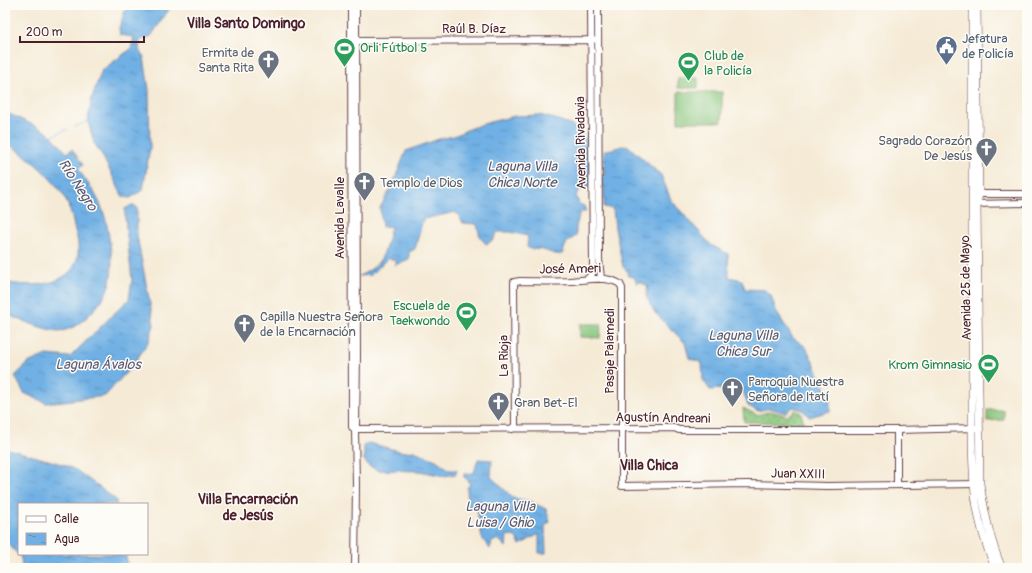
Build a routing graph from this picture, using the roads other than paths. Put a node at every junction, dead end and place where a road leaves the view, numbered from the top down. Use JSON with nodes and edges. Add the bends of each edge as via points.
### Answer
{"nodes":[{"id":1,"x":351,"y":5,"type":"edge"},
{"id":2,"x":356,"y":5,"type":"edge"},
{"id":3,"x":590,"y":5,"type":"edge"},
{"id":4,"x":598,"y":5,"type":"edge"},
{"id":5,"x":972,"y":5,"type":"edge"},
{"id":6,"x":977,"y":5,"type":"edge"},
{"id":7,"x":590,"y":40,"type":"junction"},
{"id":8,"x":598,"y":40,"type":"junction"},
{"id":9,"x":353,"y":41,"type":"junction"},
{"id":10,"x":596,"y":174,"type":"junction"},
{"id":11,"x":596,"y":189,"type":"junction"},
{"id":12,"x":976,"y":194,"type":"junction"},
{"id":13,"x":994,"y":194,"type":"junction"},
{"id":14,"x":1008,"y":194,"type":"junction"},
{"id":15,"x":1027,"y":194,"type":"edge"},
{"id":16,"x":1027,"y":203,"type":"edge"},
{"id":17,"x":974,"y":204,"type":"junction"},
{"id":18,"x":994,"y":204,"type":"junction"},
{"id":19,"x":1008,"y":204,"type":"junction"},
{"id":20,"x":587,"y":279,"type":"junction"},
{"id":21,"x":601,"y":279,"type":"junction"},
{"id":22,"x":514,"y":282,"type":"joint"},
{"id":23,"x":622,"y":288,"type":"joint"},
{"id":24,"x":622,"y":428,"type":"junction"},
{"id":25,"x":976,"y":428,"type":"junction"},
{"id":26,"x":354,"y":429,"type":"junction"},
{"id":27,"x":512,"y":429,"type":"junction"},
{"id":28,"x":897,"y":430,"type":"junction"},
{"id":29,"x":977,"y":484,"type":"junction"},
{"id":30,"x":897,"y":485,"type":"junction"},
{"id":31,"x":622,"y":486,"type":"joint"},
{"id":32,"x":355,"y":568,"type":"edge"},
{"id":33,"x":995,"y":568,"type":"edge"},
{"id":34,"x":1002,"y":568,"type":"edge"}],
"edges":[{"from":1,"to":9,"type":"street","name":"Avenida Lavalle"},
{"from":2,"to":9,"type":"street","name":"Avenida Lavalle"},
{"from":3,"to":7,"type":"street","name":"Avenida Rivadavia"},
{"from":4,"to":8,"type":"street","name":"Avenida Rivadavia"},
{"from":5,"to":12,"type":"main road","name":"Avenida 25 de Mayo"},
{"from":6,"to":12,"type":"main road","name":"Avenida 25 de Mayo"},
{"from":7,"to":8,"type":"street","name":"Raúl B. Díaz"},
{"from":7,"to":9,"type":"street","name":"Raúl B. Díaz"},
{"from":7,"to":10,"type":"street","name":"Avenida Rivadavia"},
{"from":8,"to":10,"type":"street","name":"Avenida Rivadavia"},
{"from":9,"to":26,"type":"street","name":"Avenida Lavalle","via":[[357,356]]},
{"from":10,"to":11,"type":"street","name":"Avenida Rivadavia"},
{"from":11,"to":20,"type":"street","name":"Avenida Rivadavia","via":[[593,268]]},
{"from":11,"to":21,"type":"street","name":"Avenida Rivadavia"},
{"from":12,"to":13,"type":"street"},
{"from":12,"to":17,"type":"main road","name":"Avenida 25 de Mayo"},
{"from":13,"to":14,"type":"street"},
{"from":13,"to":18,"type":"street"},
{"from":14,"to":15,"type":"street"},
{"from":14,"to":19,"type":"street"},
{"from":16,"to":19,"type":"street"},
{"from":17,"to":18,"type":"street"},
{"from":17,"to":25,"type":"main road","name":"Avenida 25 de Mayo"},
{"from":18,"to":19,"type":"street"},
{"from":20,"to":21,"type":"street","name":"José Ameri"},
{"from":20,"to":22,"type":"street","name":"José Ameri"},
{"from":21,"to":23,"type":"street","name":"José Ameri","via":[[617,281]]},
{"from":22,"to":27,"type":"street","name":"La Rioja","via":[[515,392]]},
{"from":23,"to":24,"type":"street","name":"Pasaje Palamedi"},
{"from":24,"to":27,"type":"street","name":"Agustín Andreani"},
{"from":24,"to":28,"type":"street","name":"Agustín Andreani"},
{"from":24,"to":31,"type":"street","name":"Pasaje Palamedi"},
{"from":25,"to":28,"type":"street","name":"Agustín Andreani"},
{"from":25,"to":29,"type":"main road","name":"Avenida 25 de Mayo"},
{"from":26,"to":27,"type":"street","name":"Agustín Andreani"},
{"from":26,"to":32,"type":"street","name":"Avenida Lavalle"},
{"from":28,"to":30,"type":"street"},
{"from":29,"to":30,"type":"street","name":"Juan XXIII"},
{"from":29,"to":33,"type":"main road","name":"Avenida 25 de Mayo","via":[[978,514]]},
{"from":29,"to":34,"type":"main road","name":"Avenida 25 de Mayo"},
{"from":30,"to":31,"type":"street","name":"Juan XXIII"}]}
